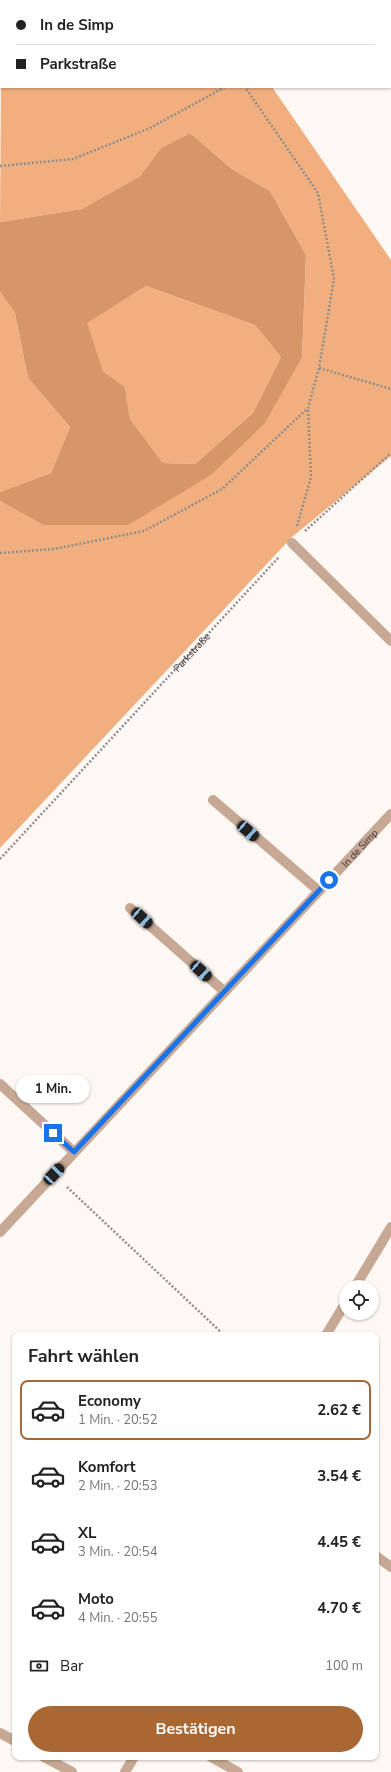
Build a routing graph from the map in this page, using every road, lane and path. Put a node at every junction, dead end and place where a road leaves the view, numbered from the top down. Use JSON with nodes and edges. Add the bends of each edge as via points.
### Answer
{"nodes":[{"id":1,"x":223,"y":88,"type":"edge"},
{"id":2,"x":246,"y":88,"type":"edge"},
{"id":3,"x":0,"y":166,"type":"edge"},
{"id":4,"x":319,"y":368,"type":"junction"},
{"id":5,"x":391,"y":389,"type":"edge"},
{"id":6,"x":308,"y":408,"type":"junction"},
{"id":7,"x":391,"y":454,"type":"edge"},
{"id":8,"x":292,"y":543,"type":"junction"},
{"id":9,"x":0,"y":553,"type":"edge"},
{"id":10,"x":391,"y":642,"type":"edge"},
{"id":11,"x":213,"y":800,"type":"dead end"},
{"id":12,"x":391,"y":814,"type":"edge"},
{"id":13,"x":0,"y":859,"type":"edge"},
{"id":14,"x":319,"y":891,"type":"junction"},
{"id":15,"x":130,"y":908,"type":"dead end"},
{"id":16,"x":225,"y":992,"type":"junction"},
{"id":17,"x":0,"y":1084,"type":"edge"},
{"id":18,"x":74,"y":1152,"type":"junction"},
{"id":19,"x":54,"y":1174,"type":"junction"},
{"id":20,"x":391,"y":1227,"type":"edge"},
{"id":21,"x":0,"y":1232,"type":"edge"},
{"id":22,"x":359,"y":1280,"type":"edge"},
{"id":23,"x":339,"y":1314,"type":"edge"},
{"id":24,"x":221,"y":1332,"type":"edge"},
{"id":25,"x":328,"y":1332,"type":"edge"},
{"id":26,"x":379,"y":1558,"type":"edge"},
{"id":27,"x":391,"y":1567,"type":"edge"},
{"id":28,"x":0,"y":1733,"type":"edge"},
{"id":29,"x":12,"y":1739,"type":"edge"},
{"id":30,"x":50,"y":1760,"type":"edge"},
{"id":31,"x":132,"y":1760,"type":"edge"},
{"id":32,"x":216,"y":1760,"type":"edge"},
{"id":33,"x":72,"y":1772,"type":"edge"},
{"id":34,"x":126,"y":1772,"type":"edge"},
{"id":35,"x":238,"y":1772,"type":"edge"}],
"edges":[{"from":1,"to":3,"type":"path","via":[[150,128],[73,159]]},
{"from":2,"to":4,"type":"path","via":[[318,194],[334,279]]},
{"from":4,"to":5,"type":"path"},
{"from":4,"to":6,"type":"path"},
{"from":6,"to":8,"type":"path","via":[[310,477]]},
{"from":6,"to":9,"type":"path","via":[[222,489],[144,531],[54,550]]},
{"from":7,"to":8,"type":"path","name":"Parkstraße"},
{"from":8,"to":10,"type":"street"},
{"from":8,"to":13,"type":"path","name":"Parkstraße"},
{"from":11,"to":14,"type":"street"},
{"from":12,"to":14,"type":"street","name":"In de Simp"},
{"from":14,"to":16,"type":"street","name":"In de Simp"},
{"from":15,"to":16,"type":"street"},
{"from":16,"to":18,"type":"street","name":"In de Simp"},
{"from":17,"to":18,"type":"street"},
{"from":18,"to":19,"type":"street","name":"In de Simp"},
{"from":19,"to":21,"type":"street","name":"In de Simp"},
{"from":19,"to":24,"type":"path"},
{"from":20,"to":22,"type":"street"},
{"from":23,"to":25,"type":"street"},
{"from":26,"to":27,"type":"street"},
{"from":28,"to":29,"type":"street"},
{"from":30,"to":33,"type":"street"},
{"from":31,"to":34,"type":"street"},
{"from":32,"to":35,"type":"street"}]}
